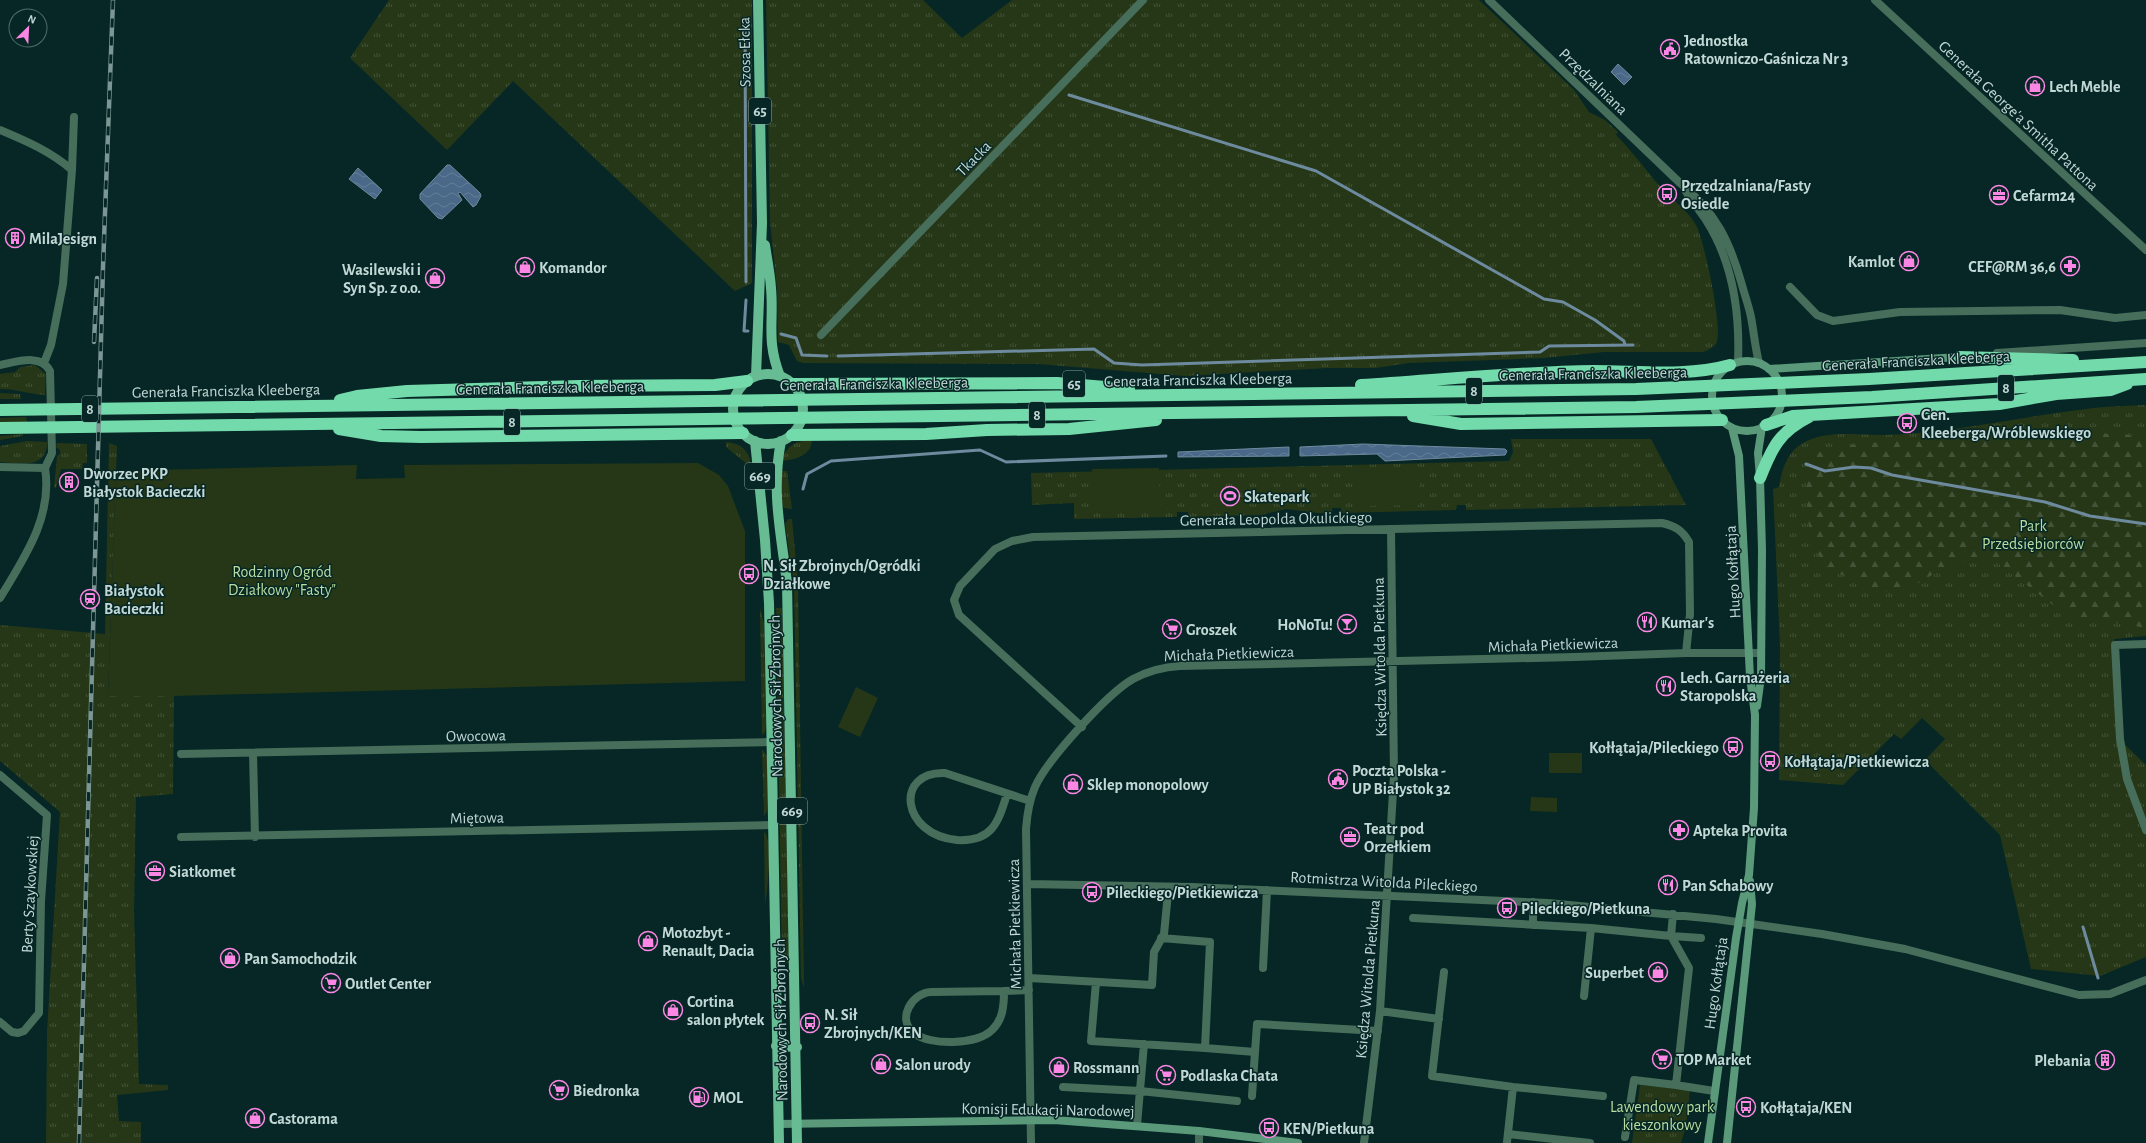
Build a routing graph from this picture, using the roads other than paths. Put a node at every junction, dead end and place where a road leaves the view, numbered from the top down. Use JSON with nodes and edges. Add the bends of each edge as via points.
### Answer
{"nodes":[{"id":1,"x":758,"y":0,"type":"edge"},
{"id":2,"x":1143,"y":0,"type":"edge"},
{"id":3,"x":1489,"y":0,"type":"edge"},
{"id":4,"x":1875,"y":0,"type":"edge"},
{"id":5,"x":74,"y":117,"type":"dead end"},
{"id":6,"x":0,"y":130,"type":"edge"},
{"id":7,"x":72,"y":170,"type":"junction"},
{"id":8,"x":1680,"y":183,"type":"junction"},
{"id":9,"x":762,"y":223,"type":"junction"},
{"id":10,"x":2146,"y":250,"type":"edge"},
{"id":11,"x":1790,"y":287,"type":"dead end"},
{"id":12,"x":759,"y":289,"type":"junction"},
{"id":13,"x":772,"y":302,"type":"junction"},
{"id":14,"x":2146,"y":315,"type":"edge"},
{"id":15,"x":821,"y":335,"type":"dead end"},
{"id":16,"x":2146,"y":343,"type":"edge"},
{"id":17,"x":1960,"y":357,"type":"junction"},
{"id":18,"x":44,"y":362,"type":"junction"},
{"id":19,"x":2146,"y":362,"type":"edge"},
{"id":20,"x":1734,"y":363,"type":"junction"},
{"id":21,"x":1759,"y":363,"type":"junction"},
{"id":22,"x":2132,"y":363,"type":"junction"},
{"id":23,"x":0,"y":365,"type":"edge"},
{"id":24,"x":1769,"y":369,"type":"junction"},
{"id":25,"x":780,"y":376,"type":"junction"},
{"id":26,"x":751,"y":378,"type":"junction"},
{"id":27,"x":2143,"y":379,"type":"edge"},
{"id":28,"x":793,"y":384,"type":"junction"},
{"id":29,"x":1313,"y":393,"type":"junction"},
{"id":30,"x":1170,"y":395,"type":"junction"},
{"id":31,"x":320,"y":404,"type":"junction"},
{"id":32,"x":0,"y":410,"type":"edge"},
{"id":33,"x":1382,"y":411,"type":"junction"},
{"id":34,"x":1193,"y":413,"type":"junction"},
{"id":35,"x":1814,"y":415,"type":"junction"},
{"id":36,"x":1722,"y":420,"type":"junction"},
{"id":37,"x":322,"y":425,"type":"junction"},
{"id":38,"x":1764,"y":426,"type":"junction"},
{"id":39,"x":0,"y":428,"type":"edge"},
{"id":40,"x":1732,"y":428,"type":"junction"},
{"id":41,"x":743,"y":433,"type":"junction"},
{"id":42,"x":792,"y":434,"type":"junction"},
{"id":43,"x":755,"y":441,"type":"junction"},
{"id":44,"x":781,"y":441,"type":"junction"},
{"id":45,"x":0,"y":467,"type":"edge"},
{"id":46,"x":45,"y":468,"type":"junction"},
{"id":47,"x":1760,"y":478,"type":"junction"},
{"id":48,"x":1391,"y":529,"type":"junction"},
{"id":49,"x":0,"y":598,"type":"edge"},
{"id":50,"x":788,"y":601,"type":"junction"},
{"id":51,"x":769,"y":602,"type":"junction"},
{"id":52,"x":2146,"y":644,"type":"edge"},
{"id":53,"x":1686,"y":653,"type":"junction"},
{"id":54,"x":1760,"y":653,"type":"junction"},
{"id":55,"x":1750,"y":654,"type":"junction"},
{"id":56,"x":1393,"y":662,"type":"junction"},
{"id":57,"x":1755,"y":715,"type":"junction"},
{"id":58,"x":1082,"y":727,"type":"junction"},
{"id":59,"x":772,"y":742,"type":"junction"},
{"id":60,"x":253,"y":753,"type":"junction"},
{"id":61,"x":181,"y":754,"type":"dead end"},
{"id":62,"x":0,"y":775,"type":"edge"},
{"id":63,"x":1007,"y":794,"type":"junction"},
{"id":64,"x":1030,"y":801,"type":"junction"},
{"id":65,"x":774,"y":825,"type":"junction"},
{"id":66,"x":2146,"y":830,"type":"edge"},
{"id":67,"x":255,"y":837,"type":"junction"},
{"id":68,"x":181,"y":838,"type":"dead end"},
{"id":69,"x":1749,"y":875,"type":"junction"},
{"id":70,"x":1028,"y":884,"type":"junction"},
{"id":71,"x":1267,"y":890,"type":"junction"},
{"id":72,"x":1168,"y":893,"type":"dead end"},
{"id":73,"x":1388,"y":895,"type":"junction"},
{"id":74,"x":1533,"y":902,"type":"junction"},
{"id":75,"x":1673,"y":914,"type":"junction"},
{"id":76,"x":1413,"y":918,"type":"dead end"},
{"id":77,"x":1739,"y":922,"type":"junction"},
{"id":78,"x":1750,"y":923,"type":"junction"},
{"id":79,"x":1533,"y":925,"type":"junction"},
{"id":80,"x":1591,"y":928,"type":"junction"},
{"id":81,"x":1672,"y":936,"type":"junction"},
{"id":82,"x":1161,"y":938,"type":"junction"},
{"id":83,"x":1701,"y":938,"type":"dead end"},
{"id":84,"x":1263,"y":968,"type":"dead end"},
{"id":85,"x":1444,"y":972,"type":"dead end"},
{"id":86,"x":1029,"y":978,"type":"junction"},
{"id":87,"x":2146,"y":980,"type":"edge"},
{"id":88,"x":1096,"y":982,"type":"junction"},
{"id":89,"x":1029,"y":990,"type":"junction"},
{"id":90,"x":1004,"y":991,"type":"junction"},
{"id":91,"x":1584,"y":996,"type":"dead end"},
{"id":92,"x":1380,"y":1011,"type":"junction"},
{"id":93,"x":1439,"y":1019,"type":"junction"},
{"id":94,"x":0,"y":1022,"type":"edge"},
{"id":95,"x":1378,"y":1031,"type":"junction"},
{"id":96,"x":1144,"y":1044,"type":"junction"},
{"id":97,"x":776,"y":1046,"type":"junction"},
{"id":98,"x":797,"y":1047,"type":"junction"},
{"id":99,"x":1205,"y":1048,"type":"junction"},
{"id":100,"x":1254,"y":1052,"type":"junction"},
{"id":101,"x":1676,"y":1085,"type":"junction"},
{"id":102,"x":1063,"y":1087,"type":"dead end"},
{"id":103,"x":1513,"y":1088,"type":"junction"},
{"id":104,"x":1140,"y":1091,"type":"junction"},
{"id":105,"x":1714,"y":1091,"type":"junction"},
{"id":106,"x":1252,"y":1096,"type":"dead end"},
{"id":107,"x":1603,"y":1096,"type":"dead end"},
{"id":108,"x":1237,"y":1101,"type":"dead end"},
{"id":109,"x":1031,"y":1121,"type":"junction"},
{"id":110,"x":778,"y":1124,"type":"junction"},
{"id":111,"x":796,"y":1124,"type":"junction"},
{"id":112,"x":1137,"y":1125,"type":"junction"},
{"id":113,"x":1199,"y":1131,"type":"junction"},
{"id":114,"x":1625,"y":1137,"type":"dead end"},
{"id":115,"x":779,"y":1143,"type":"edge"},
{"id":116,"x":797,"y":1143,"type":"edge"},
{"id":117,"x":1031,"y":1143,"type":"edge"},
{"id":118,"x":1198,"y":1143,"type":"edge"},
{"id":119,"x":1298,"y":1143,"type":"edge"},
{"id":120,"x":1364,"y":1143,"type":"edge"},
{"id":121,"x":1590,"y":1143,"type":"edge"},
{"id":122,"x":1708,"y":1143,"type":"edge"},
{"id":123,"x":1727,"y":1143,"type":"edge"}],
"edges":[{"from":1,"to":9,"type":"main road","name":"Szosa Ełcka","number":"65"},
{"from":2,"to":15,"type":"street","name":"Tkacka"},
{"from":3,"to":8,"type":"street","name":"Przędzalniana"},
{"from":4,"to":10,"type":"street","name":"Generała George'a Smitha Pattona"},
{"from":5,"to":7,"type":"street"},
{"from":6,"to":7,"type":"street","via":[[33,143],[56,156]]},
{"from":7,"to":18,"type":"street","via":[[63,284],[51,345]]},
{"from":8,"to":20,"type":"street","name":"Przędzalniana","via":[[1706,220],[1726,263],[1738,318]]},
{"from":8,"to":21,"type":"street","name":"Przędzalniana","via":[[1713,216],[1734,256],[1751,317],[1753,342]]},
{"from":9,"to":12,"type":"main road","name":"Szosa Ełcka","number":"65"},
{"from":9,"to":13,"type":"main road","name":"Szosa Ełcka","number":"65"},
{"from":11,"to":14,"type":"street","via":[[1817,315],[1833,321],[1900,312],[2060,310],[2115,318]]},
{"from":12,"to":13,"type":"main road","via":[[766,293]]},
{"from":12,"to":26,"type":"main road","name":"Szosa Ełcka","number":"65"},
{"from":13,"to":25,"type":"main road","name":"Szosa Ełcka","number":"65","via":[[772,358]]},
{"from":16,"to":17,"type":"street"},
{"from":17,"to":22,"type":"highway"},
{"from":17,"to":24,"type":"street"},
{"from":18,"to":23,"type":"street","via":[[30,360]]},
{"from":18,"to":46,"type":"street","via":[[50,371],[52,393],[52,453]]},
{"from":19,"to":22,"type":"highway","name":"Generała Franciszka Kleeberga","number":"8"},
{"from":20,"to":21,"type":"street"},
{"from":20,"to":29,"type":"highway","via":[[1696,371],[1594,371],[1461,376],[1354,386]]},
{"from":20,"to":36,"type":"street","via":[[1722,370],[1713,386],[1712,404]]},
{"from":21,"to":24,"type":"street"},
{"from":22,"to":29,"type":"highway","name":"Generała Franciszka Kleeberga","number":"8","via":[[1869,379],[1636,389]]},
{"from":24,"to":38,"type":"street","via":[[1780,384],[1781,398],[1778,411]]},
{"from":25,"to":26,"type":"main road","via":[[768,374]]},
{"from":25,"to":28,"type":"main road"},
{"from":26,"to":31,"type":"highway","via":[[715,385],[406,391],[357,396]]},
{"from":26,"to":41,"type":"main road","via":[[739,390],[734,400],[733,412],[736,423]]},
{"from":27,"to":33,"type":"highway","name":"Generała Franciszka Kleeberga","number":"8","via":[[1872,397],[1636,407]]},
{"from":27,"to":35,"type":"highway","via":[[2111,390],[2056,394],[1999,404]]},
{"from":28,"to":30,"type":"highway","number":"65","via":[[1057,383]]},
{"from":28,"to":42,"type":"main road","via":[[803,404],[803,415],[799,426]]},
{"from":29,"to":30,"type":"highway","name":"Generała Franciszka Kleeberga","number":"8"},
{"from":30,"to":31,"type":"highway","name":"Generała Franciszka Kleeberga","number":"8","via":[[472,405]]},
{"from":31,"to":32,"type":"highway","name":"Generała Franciszka Kleeberga","number":"8"},
{"from":33,"to":34,"type":"highway","name":"Generała Franciszka Kleeberga","number":"8"},
{"from":33,"to":36,"type":"highway","via":[[1461,424]]},
{"from":34,"to":37,"type":"highway","name":"Generała Franciszka Kleeberga","number":"8"},
{"from":34,"to":42,"type":"highway","via":[[1157,420],[1069,429],[926,434]]},
{"from":35,"to":38,"type":"highway","via":[[1786,417]]},
{"from":35,"to":47,"type":"highway","via":[[1783,434],[1769,455]]},
{"from":36,"to":40,"type":"street"},
{"from":37,"to":39,"type":"highway","name":"Generała Franciszka Kleeberga","number":"8"},
{"from":37,"to":41,"type":"highway","via":[[357,434],[421,438]]},
{"from":38,"to":40,"type":"street","via":[[1750,431]]},
{"from":38,"to":47,"type":"street","name":"Hugo Kołłątaja","via":[[1758,453]]},
{"from":40,"to":55,"type":"street","name":"Hugo Kołłątaja","via":[[1739,456]]},
{"from":41,"to":43,"type":"main road"},
{"from":42,"to":44,"type":"main road"},
{"from":43,"to":44,"type":"main road","via":[[764,444]]},
{"from":43,"to":51,"type":"main road","name":"Narodowych Sił Zbrojnych","number":"669","via":[[766,540]]},
{"from":44,"to":50,"type":"main road","name":"Narodowych Sił Zbrojnych","number":"669","via":[[776,466],[776,498]]},
{"from":45,"to":46,"type":"street"},
{"from":46,"to":49,"type":"street","via":[[48,492],[36,537]]},
{"from":47,"to":54,"type":"street","name":"Hugo Kołłątaja"},
{"from":48,"to":53,"type":"street","name":"Generała Leopolda Okulickiego","via":[[1662,523],[1674,526],[1683,532],[1689,542],[1690,614]]},
{"from":48,"to":56,"type":"street","name":"Księdza Witolda Pietkuna"},
{"from":48,"to":58,"type":"street","name":"Generała Leopolda Okulickiego","via":[[1033,537],[1012,541],[995,550],[960,586],[954,600],[960,615]]},
{"from":50,"to":51,"type":"main road"},
{"from":50,"to":98,"type":"main road","name":"Narodowych Sił Zbrojnych","number":"669"},
{"from":51,"to":59,"type":"main road","name":"Narodowych Sił Zbrojnych","number":"669"},
{"from":52,"to":66,"type":"street","via":[[2115,645],[2120,739],[2127,779]]},
{"from":53,"to":55,"type":"street","name":"Michała Pietkiewicza"},
{"from":53,"to":56,"type":"street","name":"Michała Pietkiewicza"},
{"from":54,"to":55,"type":"street","name":"Michała Pietkiewicza"},
{"from":54,"to":57,"type":"street","name":"Hugo Kołłątaja","via":[[1761,677]]},
{"from":55,"to":57,"type":"street","name":"Hugo Kołłątaja"},
{"from":56,"to":58,"type":"street","name":"Michała Pietkiewicza","via":[[1163,667],[1133,679],[1120,688]]},
{"from":56,"to":73,"type":"street","name":"Księdza Witolda Pietkuna","via":[[1394,775]]},
{"from":57,"to":69,"type":"street","name":"Hugo Kołłątaja","via":[[1754,808]]},
{"from":58,"to":64,"type":"street","name":"Michała Pietkiewicza","via":[[1048,764],[1034,788]]},
{"from":59,"to":60,"type":"street","name":"Owocowa"},
{"from":59,"to":65,"type":"main road","name":"Narodowych Sił Zbrojnych","number":"669"},
{"from":60,"to":61,"type":"street","name":"Owocowa"},
{"from":60,"to":67,"type":"street"},
{"from":62,"to":94,"type":"street","name":"Berty Szaykowskiej","via":[[47,814],[41,901],[39,1013],[24,1031],[18,1033],[12,1032]]},
{"from":63,"to":63,"type":"street","via":[[945,773],[937,773],[922,777],[916,784],[910,802],[912,811],[926,830],[947,839],[965,840],[977,839],[994,828]]},
{"from":63,"to":64,"type":"street"},
{"from":64,"to":70,"type":"street","name":"Michała Pietkiewicza","via":[[1026,829]]},
{"from":65,"to":67,"type":"street","name":"Miętowa"},
{"from":65,"to":97,"type":"main road","name":"Narodowych Sił Zbrojnych","number":"669"},
{"from":67,"to":68,"type":"street","name":"Miętowa"},
{"from":69,"to":77,"type":"street","name":"Hugo Kołłątaja"},
{"from":69,"to":78,"type":"street","name":"Hugo Kołłątaja","via":[[1752,904]]},
{"from":70,"to":71,"type":"street","name":"Rotmistrza Witolda Pileckiego"},
{"from":70,"to":86,"type":"street","name":"Michała Pietkiewicza"},
{"from":71,"to":73,"type":"street","name":"Rotmistrza Witolda Pileckiego"},
{"from":71,"to":84,"type":"street"},
{"from":72,"to":82,"type":"street","via":[[1164,934]]},
{"from":73,"to":74,"type":"street","name":"Rotmistrza Witolda Pileckiego"},
{"from":73,"to":92,"type":"street","name":"Księdza Witolda Pietkuna"},
{"from":74,"to":75,"type":"street","name":"Rotmistrza Witolda Pileckiego"},
{"from":74,"to":79,"type":"street"},
{"from":75,"to":77,"type":"street","name":"Rotmistrza Witolda Pileckiego"},
{"from":75,"to":81,"type":"street"},
{"from":76,"to":79,"type":"street"},
{"from":77,"to":78,"type":"street","name":"Rotmistrza Witolda Pileckiego"},
{"from":77,"to":105,"type":"street","name":"Hugo Kołłątaja"},
{"from":78,"to":87,"type":"street","name":"Rotmistrza Witolda Pileckiego","via":[[1905,949],[2079,995],[2110,994]]},
{"from":78,"to":123,"type":"street","name":"Hugo Kołłątaja"},
{"from":79,"to":80,"type":"street"},
{"from":80,"to":81,"type":"street"},
{"from":80,"to":91,"type":"street"},
{"from":81,"to":83,"type":"street"},
{"from":81,"to":101,"type":"street","via":[[1689,968]]},
{"from":82,"to":88,"type":"street","via":[[1154,952],[1152,985]]},
{"from":82,"to":99,"type":"street","via":[[1210,942]]},
{"from":85,"to":93,"type":"street"},
{"from":86,"to":88,"type":"street"},
{"from":86,"to":89,"type":"street","name":"Michała Pietkiewicza"},
{"from":88,"to":96,"type":"street","via":[[1092,1040]]},
{"from":89,"to":90,"type":"street"},
{"from":89,"to":109,"type":"street","name":"Michała Pietkiewicza"},
{"from":90,"to":90,"type":"street","via":[[999,1022],[992,1030],[977,1038],[931,1041],[913,1033],[907,1023],[909,1004],[921,994]]},
{"from":92,"to":93,"type":"street"},
{"from":92,"to":95,"type":"street","name":"Księdza Witolda Pietkuna"},
{"from":93,"to":103,"type":"street","via":[[1432,1076]]},
{"from":95,"to":100,"type":"street","via":[[1257,1024]]},
{"from":95,"to":120,"type":"street","name":"Księdza Witolda Pietkuna"},
{"from":96,"to":99,"type":"street"},
{"from":96,"to":104,"type":"street"},
{"from":97,"to":98,"type":"main road"},
{"from":97,"to":110,"type":"main road","name":"Narodowych Sił Zbrojnych","number":"669"},
{"from":98,"to":111,"type":"main road","name":"Narodowych Sił Zbrojnych","number":"669"},
{"from":99,"to":100,"type":"street"},
{"from":100,"to":106,"type":"street"},
{"from":101,"to":105,"type":"street"},
{"from":101,"to":114,"type":"street","via":[[1634,1080]]},
{"from":102,"to":104,"type":"street"},
{"from":103,"to":107,"type":"street"},
{"from":103,"to":121,"type":"street","via":[[1508,1138]]},
{"from":104,"to":108,"type":"street"},
{"from":104,"to":112,"type":"street"},
{"from":105,"to":122,"type":"street","name":"Hugo Kołłątaja"},
{"from":109,"to":111,"type":"street","name":"Komisji Edukacji Narodowej"},
{"from":109,"to":112,"type":"street","name":"Komisji Edukacji Narodowej"},
{"from":109,"to":117,"type":"street","name":"Michała Pietkiewicza"},
{"from":110,"to":111,"type":"street","name":"Komisji Edukacji Narodowej"},
{"from":110,"to":115,"type":"main road","name":"Narodowych Sił Zbrojnych","number":"669"},
{"from":111,"to":116,"type":"main road","name":"Narodowych Sił Zbrojnych","number":"669"},
{"from":112,"to":113,"type":"street","name":"Komisji Edukacji Narodowej"},
{"from":113,"to":118,"type":"street"},
{"from":113,"to":119,"type":"street","name":"Komisji Edukacji Narodowej"}]}
